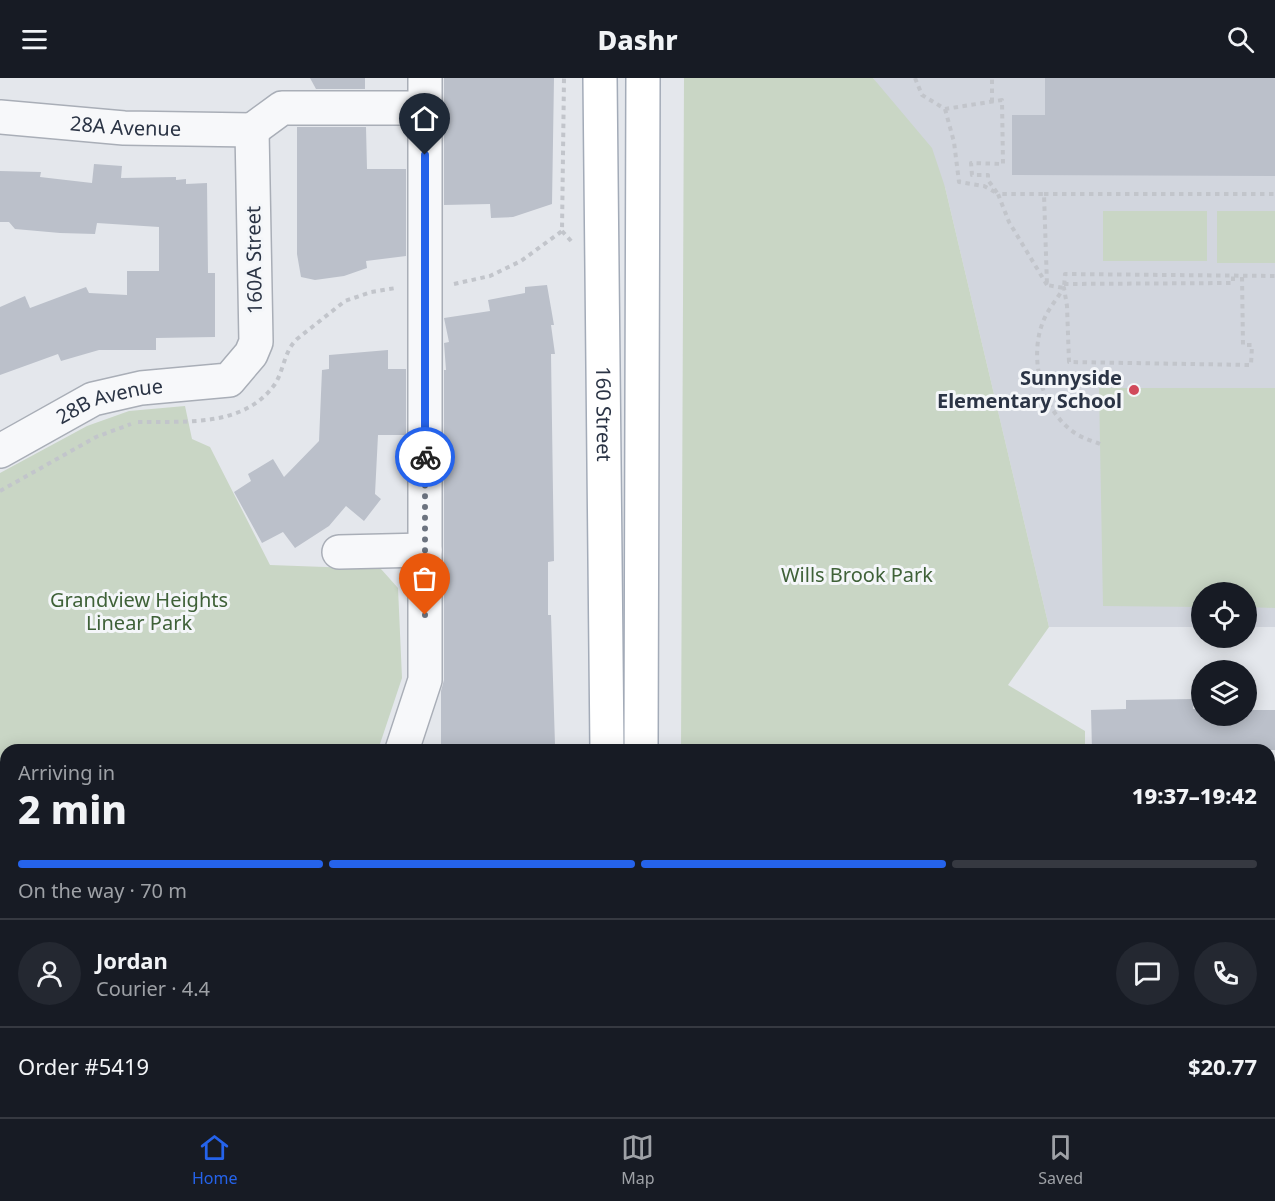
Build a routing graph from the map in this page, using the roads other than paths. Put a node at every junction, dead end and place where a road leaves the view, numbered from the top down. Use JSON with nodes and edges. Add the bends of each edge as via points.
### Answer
{"nodes":[{"id":1,"x":600,"y":78,"type":"edge"},
{"id":2,"x":643,"y":78,"type":"edge"},
{"id":3,"x":425,"y":93,"type":"edge"},
{"id":4,"x":0,"y":117,"type":"edge"},
{"id":5,"x":252,"y":130,"type":"junction"},
{"id":6,"x":229,"y":380,"type":"joint"},
{"id":7,"x":0,"y":451,"type":"edge"},
{"id":8,"x":425,"y":550,"type":"junction"},
{"id":9,"x":339,"y":552,"type":"dead end"},
{"id":10,"x":404,"y":744,"type":"edge"},
{"id":11,"x":607,"y":744,"type":"edge"},
{"id":12,"x":641,"y":744,"type":"edge"}],
"edges":[{"from":1,"to":11,"type":"main road","name":"160 Street"},
{"from":2,"to":12,"type":"main road","name":"160 Street"},
{"from":3,"to":5,"type":"street","via":[[282,108]]},
{"from":3,"to":8,"type":"street"},
{"from":4,"to":5,"type":"street","name":"28A Avenue","via":[[124,128]]},
{"from":5,"to":6,"type":"street","name":"160A Street","via":[[256,342]]},
{"from":6,"to":7,"type":"street","name":"28B Avenue","via":[[141,388],[93,399]]},
{"from":8,"to":9,"type":"street"},
{"from":8,"to":10,"type":"street","via":[[425,680]]}]}
